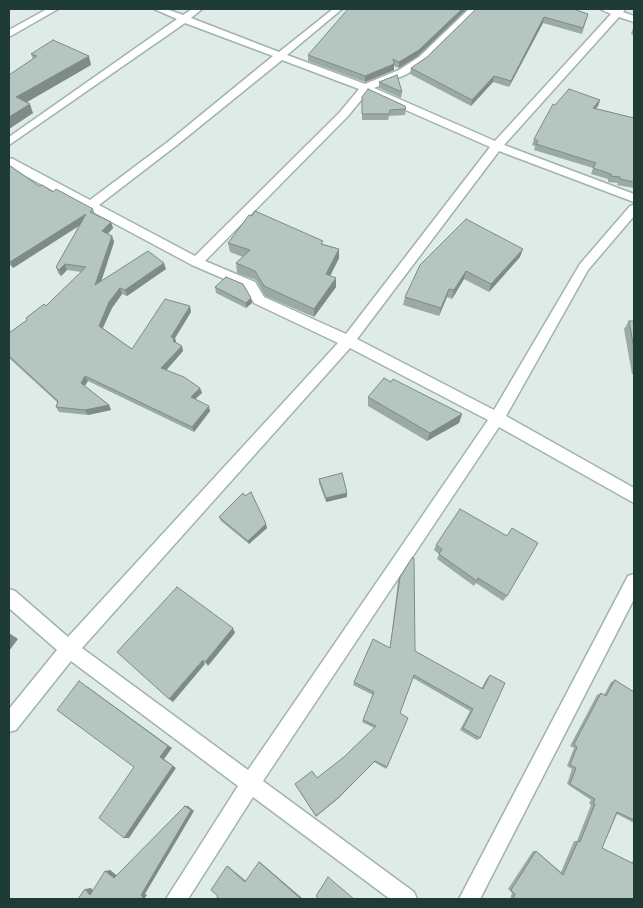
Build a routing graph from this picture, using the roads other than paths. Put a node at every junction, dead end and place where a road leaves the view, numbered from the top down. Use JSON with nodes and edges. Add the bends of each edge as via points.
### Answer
{"nodes":[{"id":1,"x":53,"y":9,"type":"edge"},
{"id":2,"x":158,"y":9,"type":"edge"},
{"id":3,"x":198,"y":9,"type":"edge"},
{"id":4,"x":338,"y":9,"type":"edge"},
{"id":5,"x":474,"y":9,"type":"edge"},
{"id":6,"x":614,"y":10,"type":"edge"},
{"id":7,"x":184,"y":19,"type":"junction"},
{"id":8,"x":634,"y":19,"type":"edge"},
{"id":9,"x":9,"y":34,"type":"edge"},
{"id":10,"x":279,"y":56,"type":"junction"},
{"id":11,"x":365,"y":88,"type":"junction"},
{"id":12,"x":9,"y":142,"type":"edge"},
{"id":13,"x":497,"y":146,"type":"junction"},
{"id":14,"x":9,"y":162,"type":"edge"},
{"id":15,"x":634,"y":198,"type":"edge"},
{"id":16,"x":91,"y":205,"type":"junction"},
{"id":17,"x":634,"y":208,"type":"edge"},
{"id":18,"x":196,"y":262,"type":"junction"},
{"id":19,"x":348,"y":342,"type":"junction"},
{"id":20,"x":497,"y":418,"type":"junction"},
{"id":21,"x":634,"y":496,"type":"edge"},
{"id":22,"x":634,"y":582,"type":"edge"},
{"id":23,"x":9,"y":597,"type":"edge"},
{"id":24,"x":69,"y":649,"type":"junction"},
{"id":25,"x":9,"y":723,"type":"edge"},
{"id":26,"x":250,"y":784,"type":"junction"},
{"id":27,"x":176,"y":899,"type":"edge"},
{"id":28,"x":407,"y":899,"type":"edge"},
{"id":29,"x":468,"y":899,"type":"edge"}],
"edges":[{"from":1,"to":9,"type":"street"},
{"from":2,"to":7,"type":"street"},
{"from":3,"to":7,"type":"street"},
{"from":4,"to":10,"type":"street"},
{"from":5,"to":11,"type":"street","via":[[422,59],[403,72]]},
{"from":6,"to":8,"type":"street"},
{"from":6,"to":13,"type":"street"},
{"from":7,"to":10,"type":"street"},
{"from":7,"to":12,"type":"street"},
{"from":10,"to":11,"type":"street"},
{"from":10,"to":16,"type":"street"},
{"from":11,"to":13,"type":"street"},
{"from":11,"to":18,"type":"street","via":[[344,114]]},
{"from":13,"to":15,"type":"street"},
{"from":13,"to":19,"type":"street"},
{"from":14,"to":16,"type":"street"},
{"from":16,"to":18,"type":"street"},
{"from":17,"to":20,"type":"street","via":[[584,267]]},
{"from":18,"to":19,"type":"street","via":[[250,285],[259,300]]},
{"from":19,"to":20,"type":"street"},
{"from":19,"to":24,"type":"street"},
{"from":20,"to":21,"type":"street"},
{"from":20,"to":26,"type":"street"},
{"from":22,"to":29,"type":"street"},
{"from":23,"to":24,"type":"street"},
{"from":24,"to":25,"type":"street"},
{"from":24,"to":26,"type":"street"},
{"from":26,"to":27,"type":"street"},
{"from":26,"to":28,"type":"street"}]}
